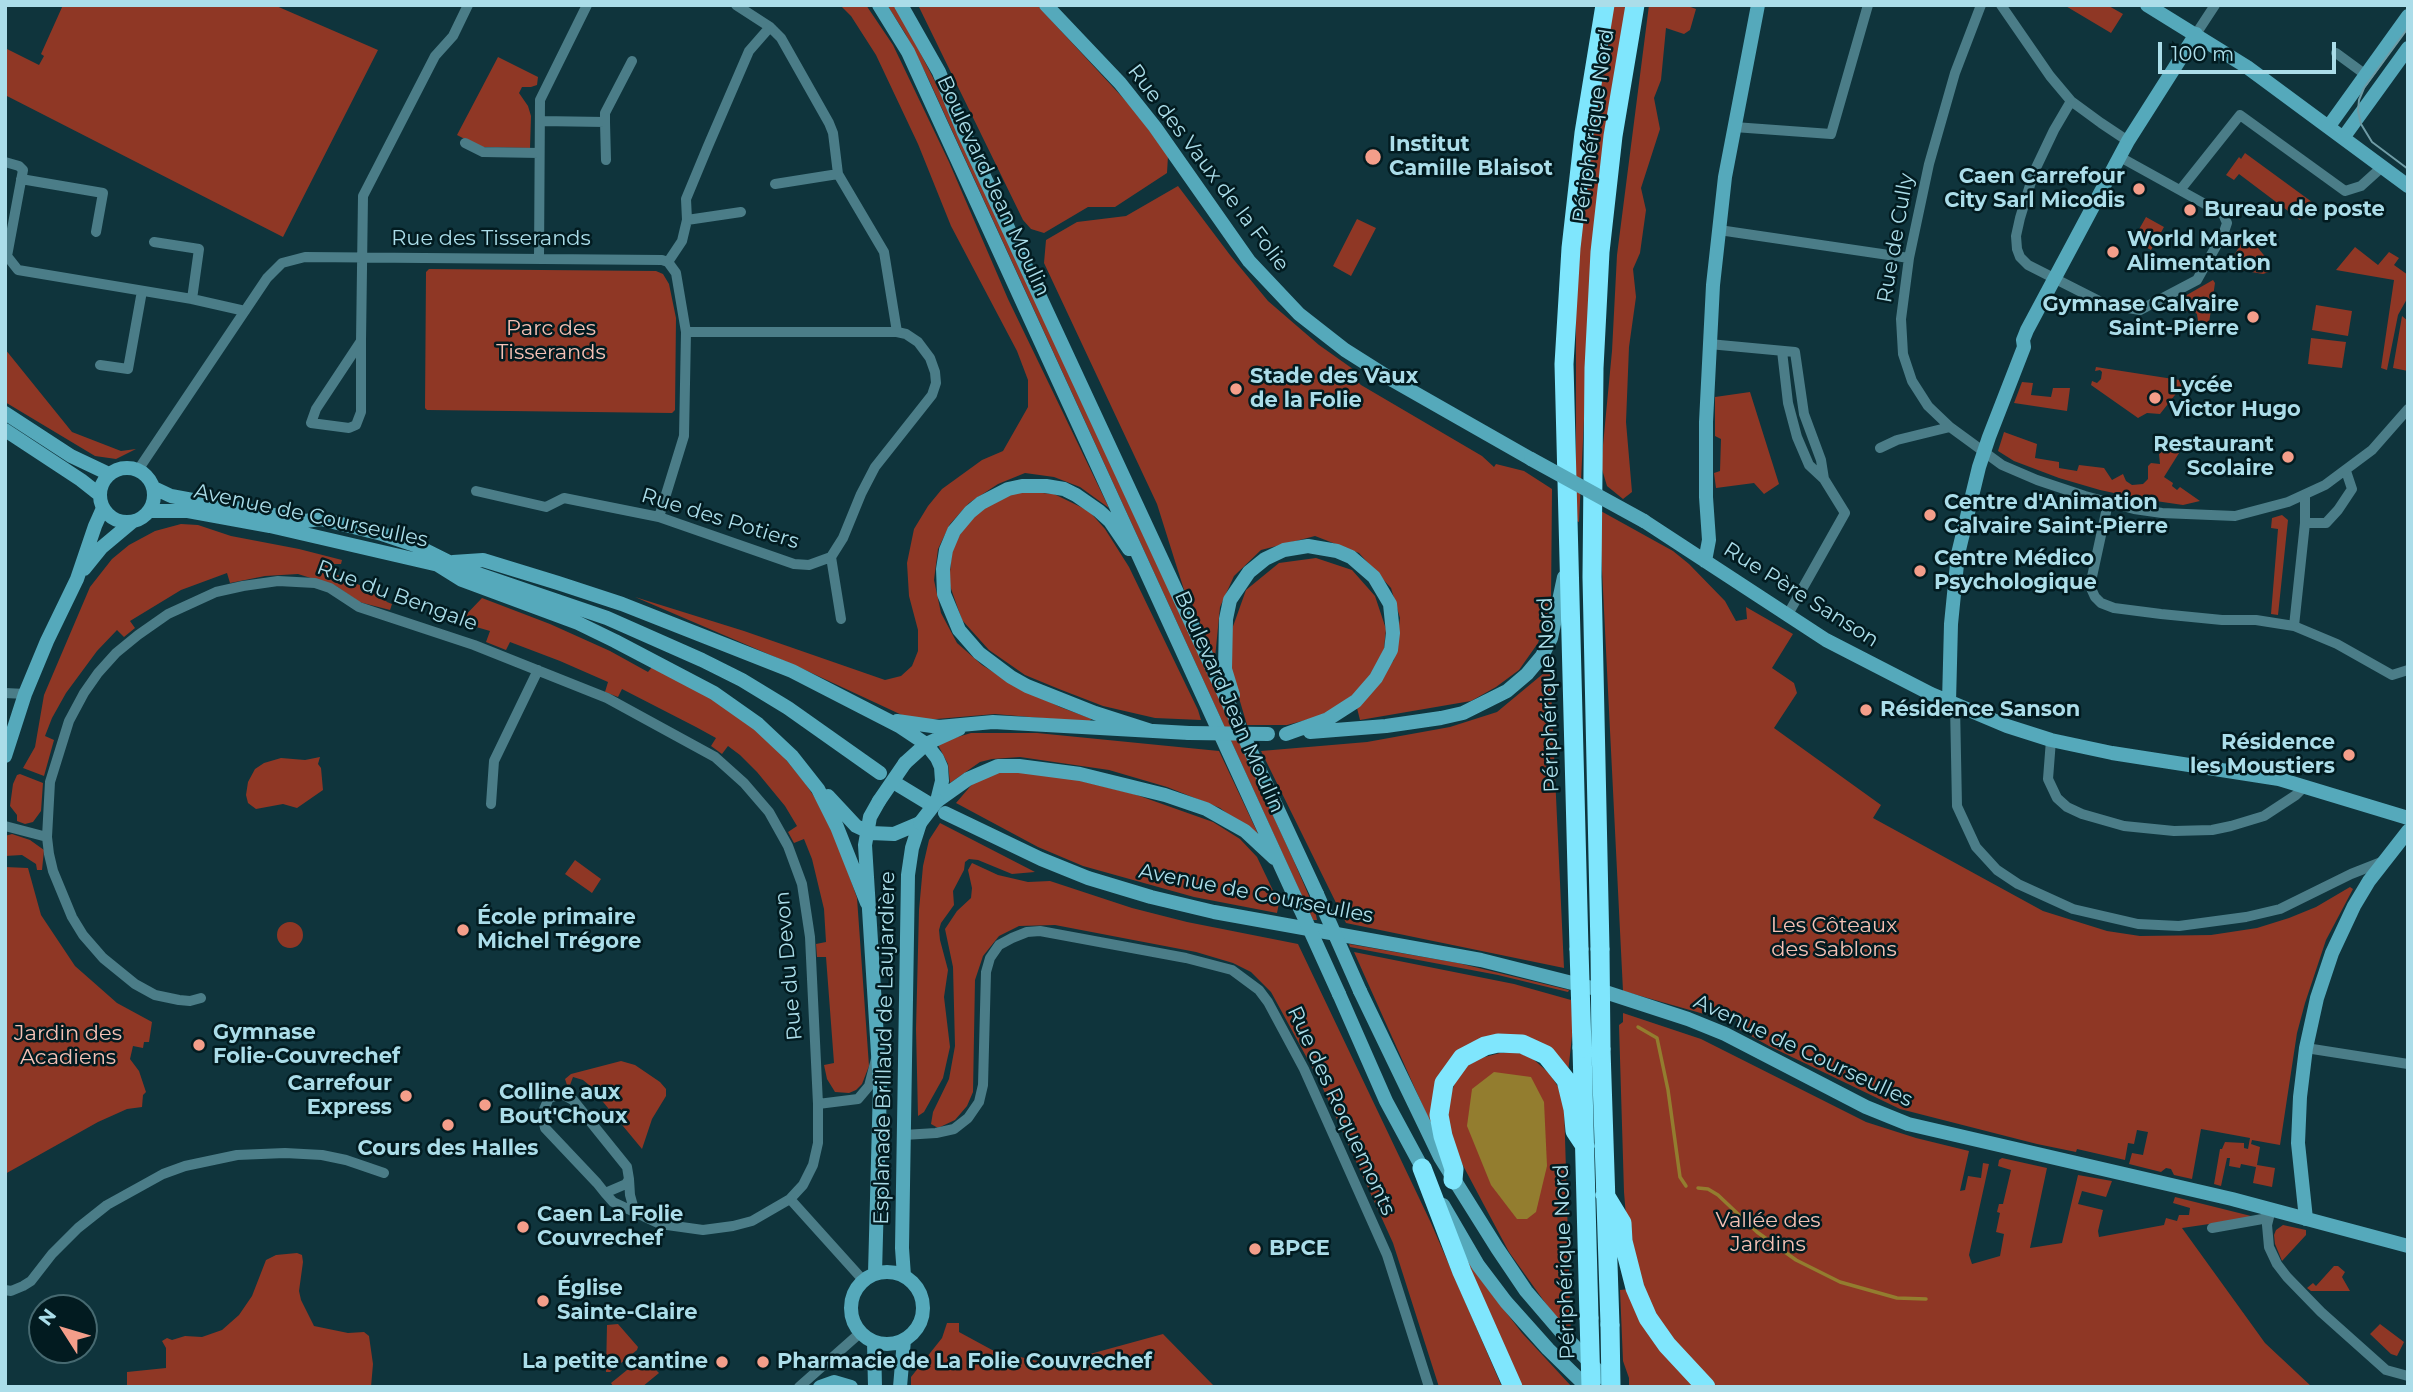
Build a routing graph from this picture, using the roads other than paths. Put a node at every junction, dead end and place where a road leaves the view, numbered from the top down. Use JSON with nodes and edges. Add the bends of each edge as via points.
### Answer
{"nodes":[{"id":1,"x":468,"y":5,"type":"edge"},
{"id":2,"x":587,"y":5,"type":"edge"},
{"id":3,"x":736,"y":5,"type":"edge"},
{"id":4,"x":879,"y":5,"type":"edge"},
{"id":5,"x":901,"y":5,"type":"edge"},
{"id":6,"x":1046,"y":5,"type":"edge"},
{"id":7,"x":1605,"y":5,"type":"edge"},
{"id":8,"x":1635,"y":5,"type":"edge"},
{"id":9,"x":1758,"y":5,"type":"edge"},
{"id":10,"x":1868,"y":5,"type":"edge"},
{"id":11,"x":1981,"y":5,"type":"edge"},
{"id":12,"x":2001,"y":5,"type":"edge"},
{"id":13,"x":2147,"y":5,"type":"edge"},
{"id":14,"x":2215,"y":5,"type":"edge"},
{"id":15,"x":2408,"y":16,"type":"edge"},
{"id":16,"x":770,"y":27,"type":"junction"},
{"id":17,"x":2196,"y":34,"type":"junction"},
{"id":18,"x":2408,"y":48,"type":"edge"},
{"id":19,"x":2336,"y":53,"type":"dead end"},
{"id":20,"x":632,"y":61,"type":"dead end"},
{"id":21,"x":2366,"y":75,"type":"junction"},
{"id":22,"x":2071,"y":101,"type":"junction"},
{"id":23,"x":540,"y":121,"type":"junction"},
{"id":24,"x":606,"y":122,"type":"junction"},
{"id":25,"x":2329,"y":126,"type":"junction"},
{"id":26,"x":1734,"y":127,"type":"junction"},
{"id":27,"x":2343,"y":138,"type":"junction"},
{"id":28,"x":2128,"y":141,"type":"junction"},
{"id":29,"x":465,"y":143,"type":"dead end"},
{"id":30,"x":539,"y":153,"type":"junction"},
{"id":31,"x":2120,"y":157,"type":"junction"},
{"id":32,"x":606,"y":160,"type":"dead end"},
{"id":33,"x":5,"y":162,"type":"edge"},
{"id":34,"x":2382,"y":167,"type":"junction"},
{"id":35,"x":838,"y":174,"type":"junction"},
{"id":36,"x":21,"y":178,"type":"junction"},
{"id":37,"x":775,"y":184,"type":"dead end"},
{"id":38,"x":2408,"y":186,"type":"edge"},
{"id":39,"x":2181,"y":189,"type":"junction"},
{"id":40,"x":741,"y":212,"type":"dead end"},
{"id":41,"x":687,"y":220,"type":"junction"},
{"id":42,"x":1719,"y":230,"type":"junction"},
{"id":43,"x":96,"y":232,"type":"dead end"},
{"id":44,"x":8,"y":233,"type":"edge"},
{"id":45,"x":154,"y":242,"type":"dead end"},
{"id":46,"x":362,"y":257,"type":"junction"},
{"id":47,"x":539,"y":258,"type":"junction"},
{"id":48,"x":1909,"y":258,"type":"junction"},
{"id":49,"x":668,"y":262,"type":"junction"},
{"id":50,"x":2055,"y":279,"type":"junction"},
{"id":51,"x":142,"y":291,"type":"junction"},
{"id":52,"x":192,"y":299,"type":"junction"},
{"id":53,"x":244,"y":311,"type":"junction"},
{"id":54,"x":686,"y":332,"type":"junction"},
{"id":55,"x":897,"y":332,"type":"junction"},
{"id":56,"x":360,"y":341,"type":"junction"},
{"id":57,"x":1709,"y":344,"type":"junction"},
{"id":58,"x":100,"y":365,"type":"dead end"},
{"id":59,"x":2408,"y":409,"type":"edge"},
{"id":60,"x":5,"y":413,"type":"edge"},
{"id":61,"x":1950,"y":427,"type":"junction"},
{"id":62,"x":5,"y":430,"type":"edge"},
{"id":63,"x":1880,"y":449,"type":"dead end"},
{"id":64,"x":1984,"y":453,"type":"junction"},
{"id":65,"x":138,"y":470,"type":"junction"},
{"id":66,"x":2346,"y":471,"type":"junction"},
{"id":67,"x":108,"y":474,"type":"junction"},
{"id":68,"x":154,"y":488,"type":"junction"},
{"id":69,"x":476,"y":491,"type":"dead end"},
{"id":70,"x":2305,"y":496,"type":"junction"},
{"id":71,"x":101,"y":502,"type":"junction"},
{"id":72,"x":2108,"y":503,"type":"junction"},
{"id":73,"x":149,"y":511,"type":"junction"},
{"id":74,"x":659,"y":517,"type":"junction"},
{"id":75,"x":132,"y":522,"type":"junction"},
{"id":76,"x":2305,"y":523,"type":"junction"},
{"id":77,"x":1568,"y":555,"type":"junction"},
{"id":78,"x":831,"y":557,"type":"junction"},
{"id":79,"x":1705,"y":561,"type":"junction"},
{"id":80,"x":452,"y":565,"type":"junction"},
{"id":81,"x":77,"y":579,"type":"junction"},
{"id":82,"x":1150,"y":579,"type":"junction"},
{"id":83,"x":1787,"y":616,"type":"junction"},
{"id":84,"x":841,"y":619,"type":"dead end"},
{"id":85,"x":2294,"y":626,"type":"junction"},
{"id":86,"x":538,"y":670,"type":"junction"},
{"id":87,"x":2408,"y":670,"type":"edge"},
{"id":88,"x":5,"y":694,"type":"edge"},
{"id":89,"x":25,"y":694,"type":"junction"},
{"id":90,"x":1952,"y":704,"type":"junction"},
{"id":91,"x":881,"y":717,"type":"junction"},
{"id":92,"x":967,"y":725,"type":"junction"},
{"id":93,"x":1151,"y":731,"type":"junction"},
{"id":94,"x":1286,"y":734,"type":"junction"},
{"id":95,"x":2051,"y":740,"type":"junction"},
{"id":96,"x":1247,"y":743,"type":"junction"},
{"id":97,"x":926,"y":744,"type":"junction"},
{"id":98,"x":5,"y":756,"type":"edge"},
{"id":99,"x":880,"y":773,"type":"dead end"},
{"id":100,"x":807,"y":774,"type":"junction"},
{"id":101,"x":895,"y":783,"type":"dead end"},
{"id":102,"x":2304,"y":787,"type":"junction"},
{"id":103,"x":938,"y":802,"type":"junction"},
{"id":104,"x":491,"y":804,"type":"dead end"},
{"id":105,"x":2408,"y":818,"type":"edge"},
{"id":106,"x":5,"y":826,"type":"edge"},
{"id":107,"x":918,"y":826,"type":"junction"},
{"id":108,"x":866,"y":831,"type":"junction"},
{"id":109,"x":2408,"y":831,"type":"edge"},
{"id":110,"x":47,"y":837,"type":"junction"},
{"id":111,"x":2408,"y":848,"type":"edge"},
{"id":112,"x":2387,"y":860,"type":"junction"},
{"id":113,"x":1277,"y":861,"type":"junction"},
{"id":114,"x":867,"y":903,"type":"junction"},
{"id":115,"x":201,"y":998,"type":"dead end"},
{"id":116,"x":1592,"y":1048,"type":"junction"},
{"id":117,"x":2306,"y":1048,"type":"junction"},
{"id":118,"x":878,"y":1053,"type":"junction"},
{"id":119,"x":2408,"y":1064,"type":"edge"},
{"id":120,"x":818,"y":1104,"type":"junction"},
{"id":121,"x":904,"y":1135,"type":"junction"},
{"id":122,"x":1585,"y":1146,"type":"junction"},
{"id":123,"x":1422,"y":1168,"type":"junction"},
{"id":124,"x":384,"y":1173,"type":"dead end"},
{"id":125,"x":629,"y":1179,"type":"junction"},
{"id":126,"x":1454,"y":1180,"type":"junction"},
{"id":127,"x":605,"y":1193,"type":"junction"},
{"id":128,"x":1604,"y":1194,"type":"junction"},
{"id":129,"x":790,"y":1199,"type":"junction"},
{"id":130,"x":635,"y":1213,"type":"junction"},
{"id":131,"x":2270,"y":1214,"type":"junction"},
{"id":132,"x":2305,"y":1219,"type":"junction"},
{"id":133,"x":2212,"y":1228,"type":"dead end"},
{"id":134,"x":2408,"y":1246,"type":"edge"},
{"id":135,"x":904,"y":1276,"type":"junction"},
{"id":136,"x":869,"y":1277,"type":"junction"},
{"id":137,"x":5,"y":1290,"type":"edge"},
{"id":138,"x":860,"y":1333,"type":"junction"},
{"id":139,"x":904,"y":1340,"type":"junction"},
{"id":140,"x":874,"y":1342,"type":"junction"},
{"id":141,"x":2408,"y":1376,"type":"edge"},
{"id":142,"x":799,"y":1387,"type":"edge"},
{"id":143,"x":820,"y":1387,"type":"edge"},
{"id":144,"x":851,"y":1387,"type":"edge"},
{"id":145,"x":875,"y":1387,"type":"edge"},
{"id":146,"x":900,"y":1387,"type":"edge"},
{"id":147,"x":1429,"y":1387,"type":"edge"},
{"id":148,"x":1513,"y":1387,"type":"edge"},
{"id":149,"x":1589,"y":1387,"type":"edge"},
{"id":150,"x":1612,"y":1387,"type":"edge"},
{"id":151,"x":1706,"y":1387,"type":"edge"}],
"edges":[{"from":1,"to":46,"type":"street","via":[[453,36],[435,56],[363,196]]},
{"from":2,"to":23,"type":"street","via":[[540,100]]},
{"from":3,"to":16,"type":"street"},
{"from":4,"to":82,"type":"main road","name":"Boulevard Jean Moulin","via":[[913,62]]},
{"from":5,"to":96,"type":"main road","via":[[939,72]]},
{"from":6,"to":79,"type":"main road","name":"Rue des Vaux de la Folie","bridge":true,"via":[[1112,74],[1249,261],[1299,314],[1384,374],[1644,521]]},
{"from":7,"to":77,"type":"highway","name":"Périphérique Nord","via":[[1571,248],[1564,364]]},
{"from":8,"to":116,"type":"highway","name":"Périphérique Nord","bridge":true,"via":[[1613,136],[1594,368],[1592,577],[1600,949]]},
{"from":9,"to":26,"type":"main road","name":"Rue Père Sanson"},
{"from":10,"to":26,"type":"street","via":[[1831,134]]},
{"from":11,"to":48,"type":"street","name":"Rue de Cully","via":[[1928,164]]},
{"from":12,"to":22,"type":"street"},
{"from":13,"to":17,"type":"main road"},
{"from":14,"to":17,"type":"street"},
{"from":15,"to":21,"type":"main road"},
{"from":16,"to":35,"type":"street","via":[[786,45],[829,123]]},
{"from":16,"to":41,"type":"street","via":[[749,51],[708,146],[686,199]]},
{"from":17,"to":25,"type":"main road"},
{"from":17,"to":28,"type":"main road"},
{"from":18,"to":27,"type":"main road"},
{"from":19,"to":21,"type":"street"},
{"from":20,"to":24,"type":"street","via":[[605,113]]},
{"from":21,"to":25,"type":"main road"},
{"from":22,"to":28,"type":"street"},
{"from":22,"to":50,"type":"street","via":[[2034,172],[2016,236],[2020,257]]},
{"from":23,"to":24,"type":"street"},
{"from":23,"to":30,"type":"street"},
{"from":24,"to":32,"type":"street"},
{"from":25,"to":27,"type":"main road"},
{"from":26,"to":42,"type":"main road","name":"Rue Père Sanson"},
{"from":27,"to":34,"type":"main road"},
{"from":28,"to":31,"type":"main road"},
{"from":29,"to":30,"type":"street","via":[[484,152]]},
{"from":30,"to":47,"type":"street"},
{"from":31,"to":39,"type":"street"},
{"from":31,"to":50,"type":"main road"},
{"from":33,"to":36,"type":"street","via":[[23,170]]},
{"from":34,"to":38,"type":"main road"},
{"from":34,"to":39,"type":"street","via":[[2361,186],[2345,191],[2240,116]]},
{"from":35,"to":37,"type":"street"},
{"from":35,"to":55,"type":"street","via":[[884,252]]},
{"from":36,"to":43,"type":"street","via":[[103,193]]},
{"from":36,"to":44,"type":"street"},
{"from":39,"to":50,"type":"street","via":[[2223,214],[2227,223],[2197,281],[2140,310],[2105,304]]},
{"from":40,"to":41,"type":"street"},
{"from":41,"to":49,"type":"street","via":[[682,240]]},
{"from":42,"to":48,"type":"street"},
{"from":42,"to":57,"type":"main road","name":"Rue Père Sanson"},
{"from":44,"to":51,"type":"street","via":[[7,256],[18,270]]},
{"from":45,"to":52,"type":"street","via":[[199,249]]},
{"from":46,"to":47,"type":"street","name":"Rue des Tisserands"},
{"from":46,"to":53,"type":"street","name":"Rue des Tisserands","via":[[305,257],[282,263]]},
{"from":46,"to":56,"type":"street"},
{"from":47,"to":49,"type":"street","name":"Rue des Tisserands"},
{"from":48,"to":61,"type":"street","name":"Rue de Cully","via":[[1901,319],[1903,354],[1917,391]]},
{"from":49,"to":54,"type":"street","via":[[676,273]]},
{"from":50,"to":64,"type":"main road","via":[[2030,322]]},
{"from":51,"to":52,"type":"street"},
{"from":51,"to":58,"type":"street","via":[[128,369]]},
{"from":52,"to":53,"type":"street"},
{"from":53,"to":65,"type":"street","name":"Rue des Tisserands"},
{"from":54,"to":55,"type":"street"},
{"from":54,"to":74,"type":"street","via":[[684,436]]},
{"from":55,"to":78,"type":"street","via":[[918,342],[930,358],[936,383],[923,410],[875,467]]},
{"from":56,"to":56,"type":"street","via":[[316,409],[311,423],[356,425],[361,412]]},
{"from":57,"to":79,"type":"main road","name":"Rue Père Sanson","via":[[1709,540]]},
{"from":57,"to":83,"type":"street","via":[[1783,351],[1791,420],[1808,465],[1824,479],[1845,513]]},
{"from":59,"to":66,"type":"street","name":"Rue de Cully","via":[[2372,450]]},
{"from":60,"to":67,"type":"main road"},
{"from":61,"to":63,"type":"street"},
{"from":61,"to":64,"type":"street","name":"Rue de Cully"},
{"from":62,"to":71,"type":"main road","via":[[81,480]]},
{"from":64,"to":72,"type":"street","name":"Rue de Cully","via":[[2024,475]]},
{"from":64,"to":90,"type":"main road","via":[[1954,587]]},
{"from":65,"to":67,"type":"main road","via":[[121,468]]},
{"from":65,"to":68,"type":"main road","name":"Avenue de Courseulles"},
{"from":66,"to":70,"type":"street","name":"Rue de Cully"},
{"from":66,"to":76,"type":"street","via":[[2351,489],[2338,510],[2326,523]]},
{"from":67,"to":71,"type":"main road"},
{"from":68,"to":73,"type":"main road"},
{"from":68,"to":80,"type":"main road","name":"Avenue de Courseulles","via":[[171,496],[305,522],[321,519],[382,534]]},
{"from":69,"to":74,"type":"street","name":"Rue des Potiers","via":[[546,508],[564,498]]},
{"from":70,"to":72,"type":"street","name":"Rue de Cully","via":[[2235,516],[2162,513]]},
{"from":70,"to":76,"type":"street"},
{"from":71,"to":75,"type":"main road","via":[[119,521]]},
{"from":71,"to":81,"type":"main road"},
{"from":72,"to":85,"type":"street","via":[[2090,586],[2101,603],[2161,614]]},
{"from":73,"to":75,"type":"main road"},
{"from":73,"to":80,"type":"main road","name":"Avenue de Courseulles","via":[[188,511]]},
{"from":74,"to":78,"type":"street","name":"Rue des Potiers","via":[[794,564],[809,565]]},
{"from":75,"to":81,"type":"main road","via":[[101,548]]},
{"from":76,"to":85,"type":"street"},
{"from":77,"to":94,"type":"main road","via":[[1551,638],[1542,656],[1507,691],[1473,709],[1441,718]]},
{"from":77,"to":116,"type":"highway","name":"Périphérique Nord","bridge":true,"via":[[1579,949]]},
{"from":78,"to":84,"type":"street"},
{"from":79,"to":83,"type":"main road","name":"Rue Père Sanson"},
{"from":80,"to":91,"type":"main road","via":[[484,560],[622,604],[792,671]]},
{"from":80,"to":99,"type":"main road","name":"Avenue de Courseulles","via":[[607,618],[702,660],[789,708]]},
{"from":80,"to":100,"type":"main road","via":[[462,580],[578,623],[689,679],[758,724]]},
{"from":81,"to":89,"type":"main road"},
{"from":82,"to":93,"type":"main road","via":[[1099,511],[1064,489],[1046,486],[1008,489],[970,512],[954,531],[943,569],[944,594],[959,630],[991,663],[1027,686]]},
{"from":82,"to":113,"type":"main road","name":"Boulevard Jean Moulin"},
{"from":83,"to":90,"type":"main road","name":"Rue Père Sanson"},
{"from":85,"to":87,"type":"street","via":[[2392,675]]},
{"from":86,"to":104,"type":"street","via":[[494,761]]},
{"from":86,"to":110,"type":"street","name":"Rue du Bengale","via":[[359,607],[315,583],[278,581],[216,593],[176,610],[138,635],[116,653],[84,693],[56,757]]},
{"from":86,"to":120,"type":"street","name":"Rue du Devon","via":[[607,698],[715,757],[769,812],[802,884],[810,937]]},
{"from":88,"to":89,"type":"street"},
{"from":89,"to":98,"type":"main road"},
{"from":90,"to":95,"type":"main road","name":"Rue Père Sanson"},
{"from":90,"to":112,"type":"street","via":[[1957,806],[1976,847],[2018,884],[2073,909],[2138,924],[2179,926],[2246,917],[2280,909]]},
{"from":91,"to":92,"type":"main road","via":[[923,726]]},
{"from":91,"to":97,"type":"main road"},
{"from":92,"to":93,"type":"main road","via":[[993,722]]},
{"from":92,"to":97,"type":"main road"},
{"from":93,"to":94,"type":"main road","bridge":true},
{"from":94,"to":96,"type":"main road","via":[[1328,719],[1356,701],[1391,650],[1390,604],[1374,577],[1351,557],[1322,547],[1284,550],[1265,559],[1249,572],[1230,600],[1224,633],[1225,669]]},
{"from":95,"to":102,"type":"main road","name":"Rue Père Sanson"},
{"from":95,"to":102,"type":"street","via":[[2048,779],[2057,798],[2082,814],[2124,826],[2183,831],[2231,826],[2264,816]]},
{"from":96,"to":126,"type":"main road","bridge":true,"via":[[1415,1109]]},
{"from":97,"to":103,"type":"main road","via":[[941,767]]},
{"from":97,"to":108,"type":"main road","bridge":true,"via":[[905,763],[878,801]]},
{"from":100,"to":108,"type":"main road"},
{"from":100,"to":114,"type":"main road","via":[[831,815]]},
{"from":101,"to":103,"type":"main road","name":"Avenue de Courseulles"},
{"from":102,"to":105,"type":"main road","name":"Rue Père Sanson"},
{"from":103,"to":107,"type":"main road","bridge":true},
{"from":103,"to":113,"type":"main road","via":[[968,779],[998,766],[1080,774],[1206,810],[1245,831]]},
{"from":103,"to":131,"type":"main road","name":"Avenue de Courseulles","via":[[1041,859],[1138,894],[1481,960],[1596,989],[1725,1034],[1908,1124],[2158,1181]]},
{"from":106,"to":110,"type":"street"},
{"from":107,"to":108,"type":"main road","via":[[894,834]]},
{"from":107,"to":121,"type":"main road","name":"Esplanade Brillaud de Laujardière","via":[[908,875]]},
{"from":108,"to":114,"type":"main road"},
{"from":109,"to":112,"type":"main road"},
{"from":110,"to":115,"type":"street","name":"Rue du Bengale","via":[[53,872],[72,917],[94,950],[155,995],[190,1001]]},
{"from":111,"to":112,"type":"main road"},
{"from":112,"to":117,"type":"main road","via":[[2369,881],[2343,928],[2317,998]]},
{"from":113,"to":123,"type":"main road","name":"Boulevard Jean Moulin","bridge":true,"via":[[1386,1101]]},
{"from":114,"to":118,"type":"main road","name":"Esplanade Brillaud de Laujardière"},
{"from":116,"to":122,"type":"highway","name":"Périphérique Nord"},
{"from":116,"to":128,"type":"highway","name":"Périphérique Nord"},
{"from":117,"to":119,"type":"street"},
{"from":117,"to":132,"type":"main road","via":[[2298,1143]]},
{"from":118,"to":120,"type":"street","via":[[869,1086],[858,1099]]},
{"from":118,"to":136,"type":"main road","name":"Esplanade Brillaud de Laujardière","via":[[879,1130]]},
{"from":120,"to":129,"type":"street","name":"Rue du Devon","via":[[813,1165]]},
{"from":121,"to":135,"type":"main road","name":"Esplanade Brillaud de Laujardière"},
{"from":121,"to":147,"type":"street","name":"Rue des Roquemonts","via":[[954,1129],[979,1102],[986,972],[999,945],[1012,938],[1040,931],[1232,970],[1268,1002],[1304,1069],[1387,1255]]},
{"from":122,"to":126,"type":"highway","via":[[1575,1131],[1566,1080],[1546,1055],[1522,1044],[1485,1046],[1461,1058],[1444,1083],[1439,1115]]},
{"from":122,"to":149,"type":"highway","name":"Périphérique Nord","bridge":true},
{"from":123,"to":148,"type":"highway"},
{"from":123,"to":149,"type":"main road","name":"Boulevard Jean Moulin","via":[[1478,1265],[1506,1302]]},
{"from":124,"to":137,"type":"street","via":[[322,1155],[285,1153],[237,1155],[185,1166],[107,1205],[78,1228],[30,1281]]},
{"from":125,"to":127,"type":"street","via":[[619,1189]]},
{"from":125,"to":127,"type":"street","via":[[624,1161],[573,1100],[562,1094],[549,1098],[542,1114],[545,1128]]},
{"from":125,"to":130,"type":"street"},
{"from":126,"to":150,"type":"main road","via":[[1526,1292]]},
{"from":127,"to":130,"type":"street"},
{"from":128,"to":150,"type":"highway","name":"Périphérique Nord","bridge":true},
{"from":128,"to":151,"type":"highway","via":[[1622,1223],[1632,1276],[1648,1318]]},
{"from":129,"to":130,"type":"street","via":[[752,1220],[713,1229],[677,1228]]},
{"from":129,"to":136,"type":"street"},
{"from":131,"to":132,"type":"main road","name":"Avenue de Courseulles"},
{"from":131,"to":133,"type":"street"},
{"from":131,"to":141,"type":"street","via":[[2269,1247],[2287,1277],[2386,1370]]},
{"from":132,"to":134,"type":"main road","name":"Avenue de Courseulles"},
{"from":135,"to":136,"type":"main road","via":[[888,1272]]},
{"from":135,"to":139,"type":"main road","via":[[919,1290],[923,1310],[916,1329]]},
{"from":136,"to":138,"type":"main road","via":[[852,1296],[850,1306]]},
{"from":138,"to":140,"type":"main road"},
{"from":138,"to":142,"type":"street"},
{"from":139,"to":140,"type":"main road"},
{"from":139,"to":146,"type":"main road"},
{"from":140,"to":145,"type":"main road"},
{"from":143,"to":144,"type":"main road","via":[[834,1382]]}]}
